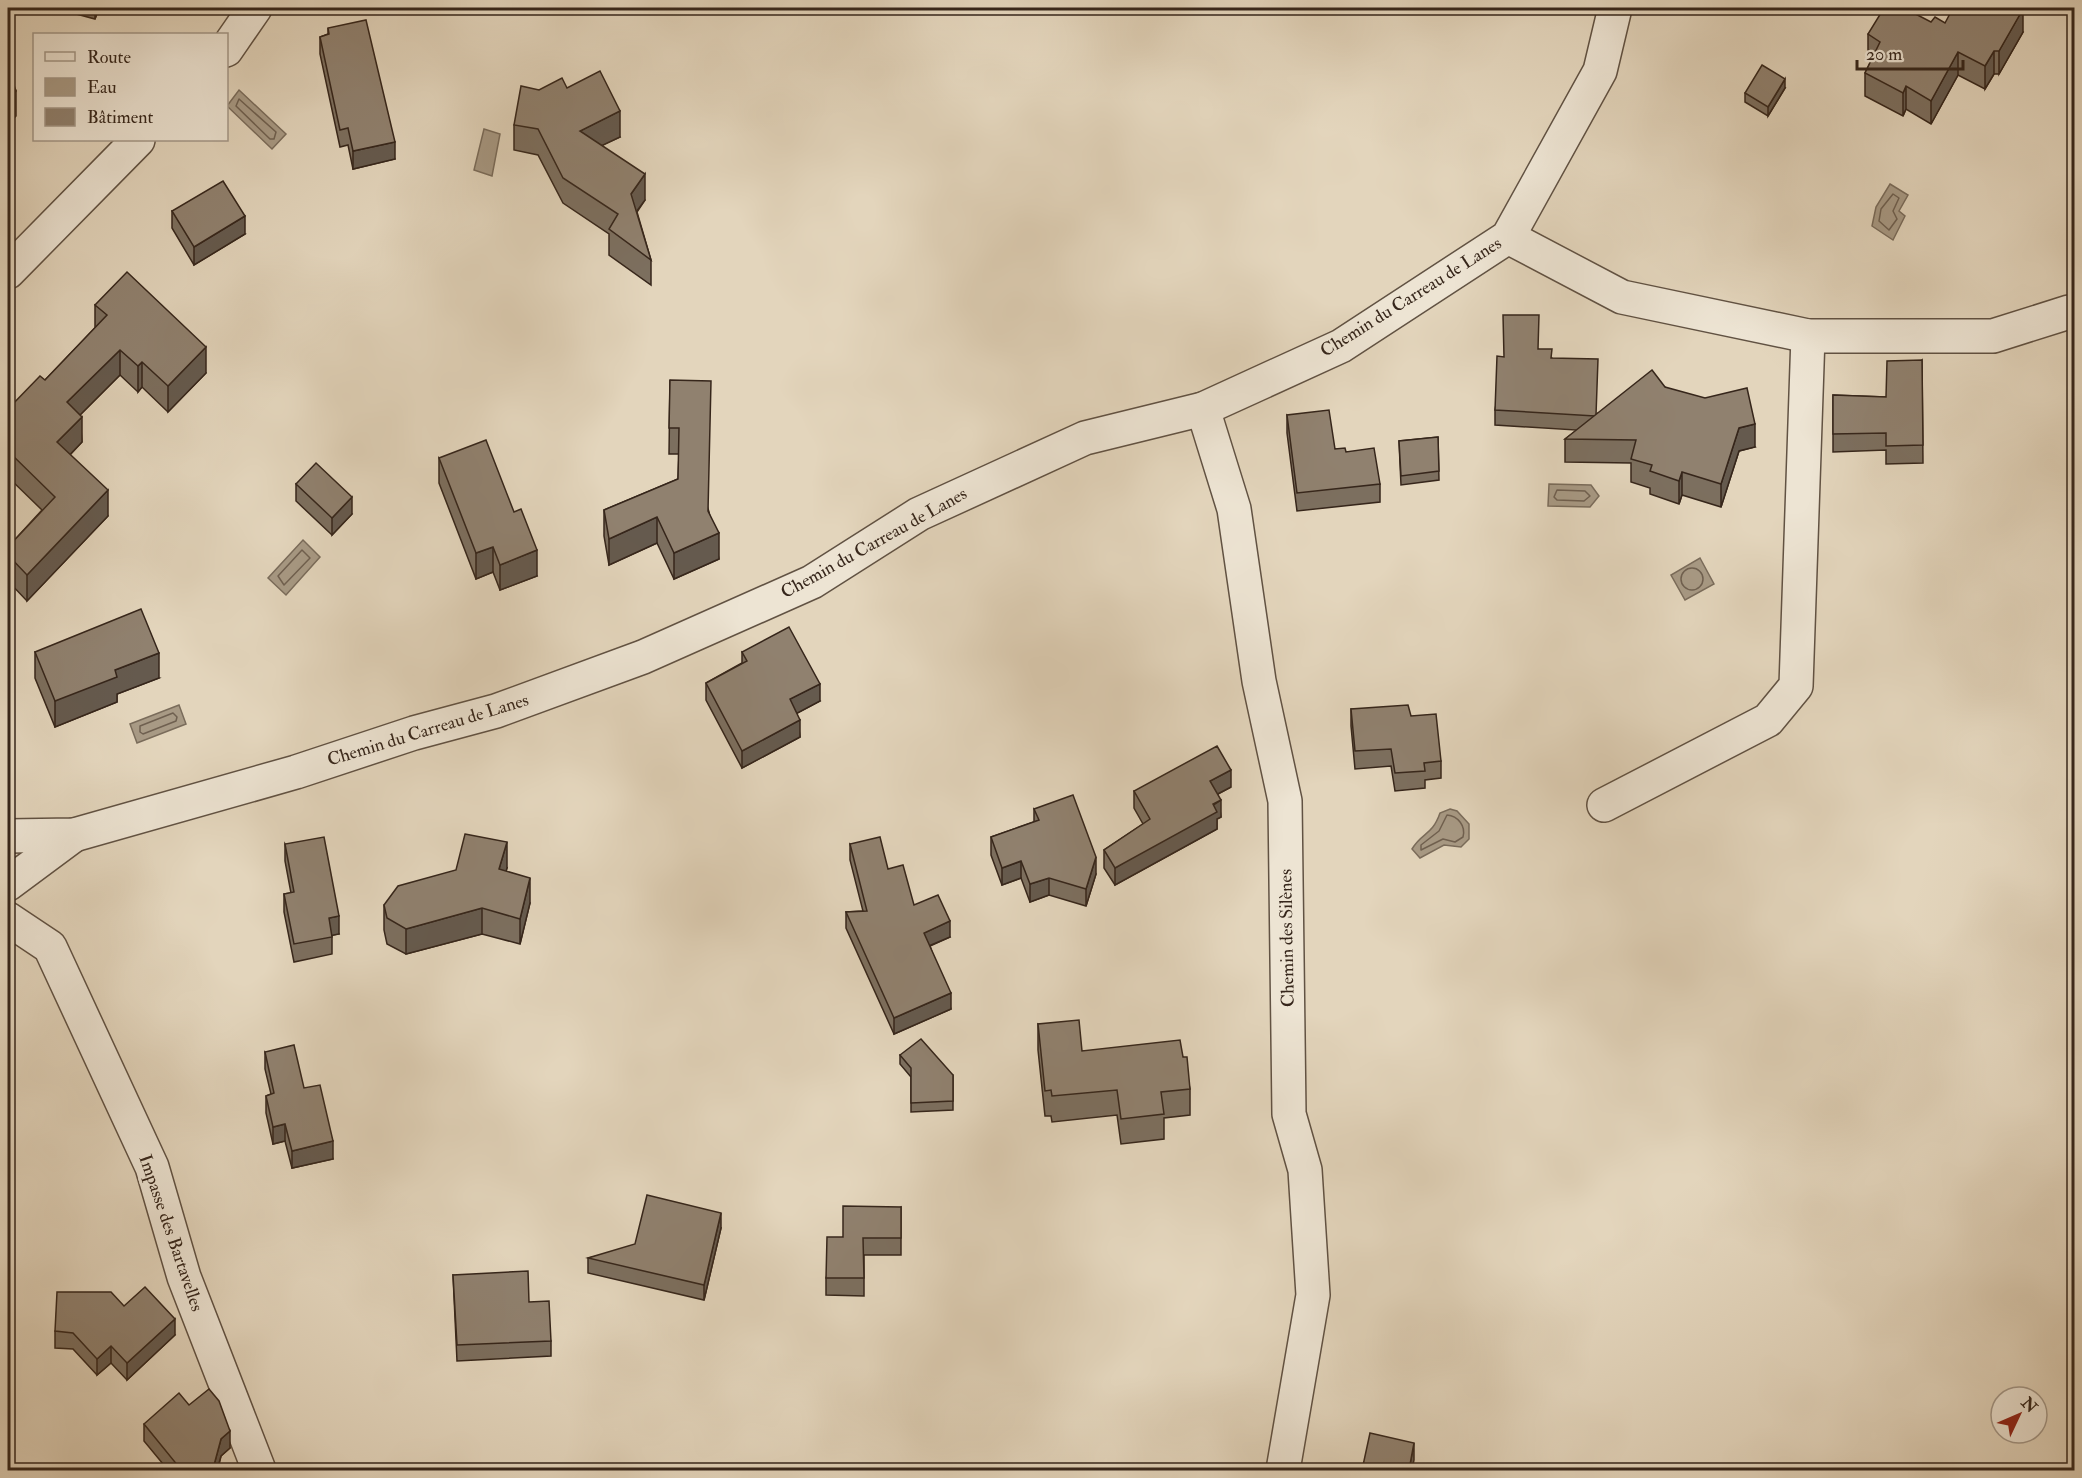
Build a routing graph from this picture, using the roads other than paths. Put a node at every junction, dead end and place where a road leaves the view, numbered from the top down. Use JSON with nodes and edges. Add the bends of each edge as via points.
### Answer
{"nodes":[{"id":1,"x":255,"y":8,"type":"edge"},
{"id":2,"x":1615,"y":8,"type":"edge"},
{"id":3,"x":228,"y":47,"type":"edge"},
{"id":4,"x":137,"y":141,"type":"edge"},
{"id":5,"x":1508,"y":237,"type":"junction"},
{"id":6,"x":8,"y":272,"type":"edge"},
{"id":7,"x":2074,"y":314,"type":"edge"},
{"id":8,"x":1808,"y":336,"type":"junction"},
{"id":9,"x":1203,"y":409,"type":"junction"},
{"id":10,"x":1604,"y":805,"type":"dead end"},
{"id":11,"x":74,"y":835,"type":"junction"},
{"id":12,"x":8,"y":836,"type":"edge"},
{"id":13,"x":8,"y":884,"type":"edge"},
{"id":14,"x":8,"y":919,"type":"edge"},
{"id":15,"x":259,"y":1470,"type":"edge"},
{"id":16,"x":1283,"y":1470,"type":"edge"}],
"edges":[{"from":1,"to":3,"type":"street"},
{"from":2,"to":5,"type":"street","name":"Chemin du Carreau de Lanes","via":[[1600,71]]},
{"from":4,"to":6,"type":"street"},
{"from":5,"to":8,"type":"street","via":[[1622,297]]},
{"from":5,"to":9,"type":"street","name":"Chemin du Carreau de Lanes","via":[[1341,346]]},
{"from":7,"to":8,"type":"street","via":[[2069,312],[1993,336]]},
{"from":8,"to":10,"type":"street","via":[[1796,686],[1768,720]]},
{"from":9,"to":11,"type":"street","name":"Chemin du Carreau de Lanes","via":[[1085,438],[919,514],[812,582],[643,657],[496,711]]},
{"from":9,"to":16,"type":"street","name":"Chemin des Silènes","via":[[1234,509],[1259,681],[1286,801],[1289,1114],[1305,1170],[1313,1295]]},
{"from":11,"to":12,"type":"street","name":"Chemin du Carreau de Lanes"},
{"from":11,"to":13,"type":"street","name":"Chemin du Carreau de Lanes"},
{"from":14,"to":15,"type":"street","name":"Impasse des Bartavelles","via":[[50,947],[152,1167],[184,1277]]}]}
